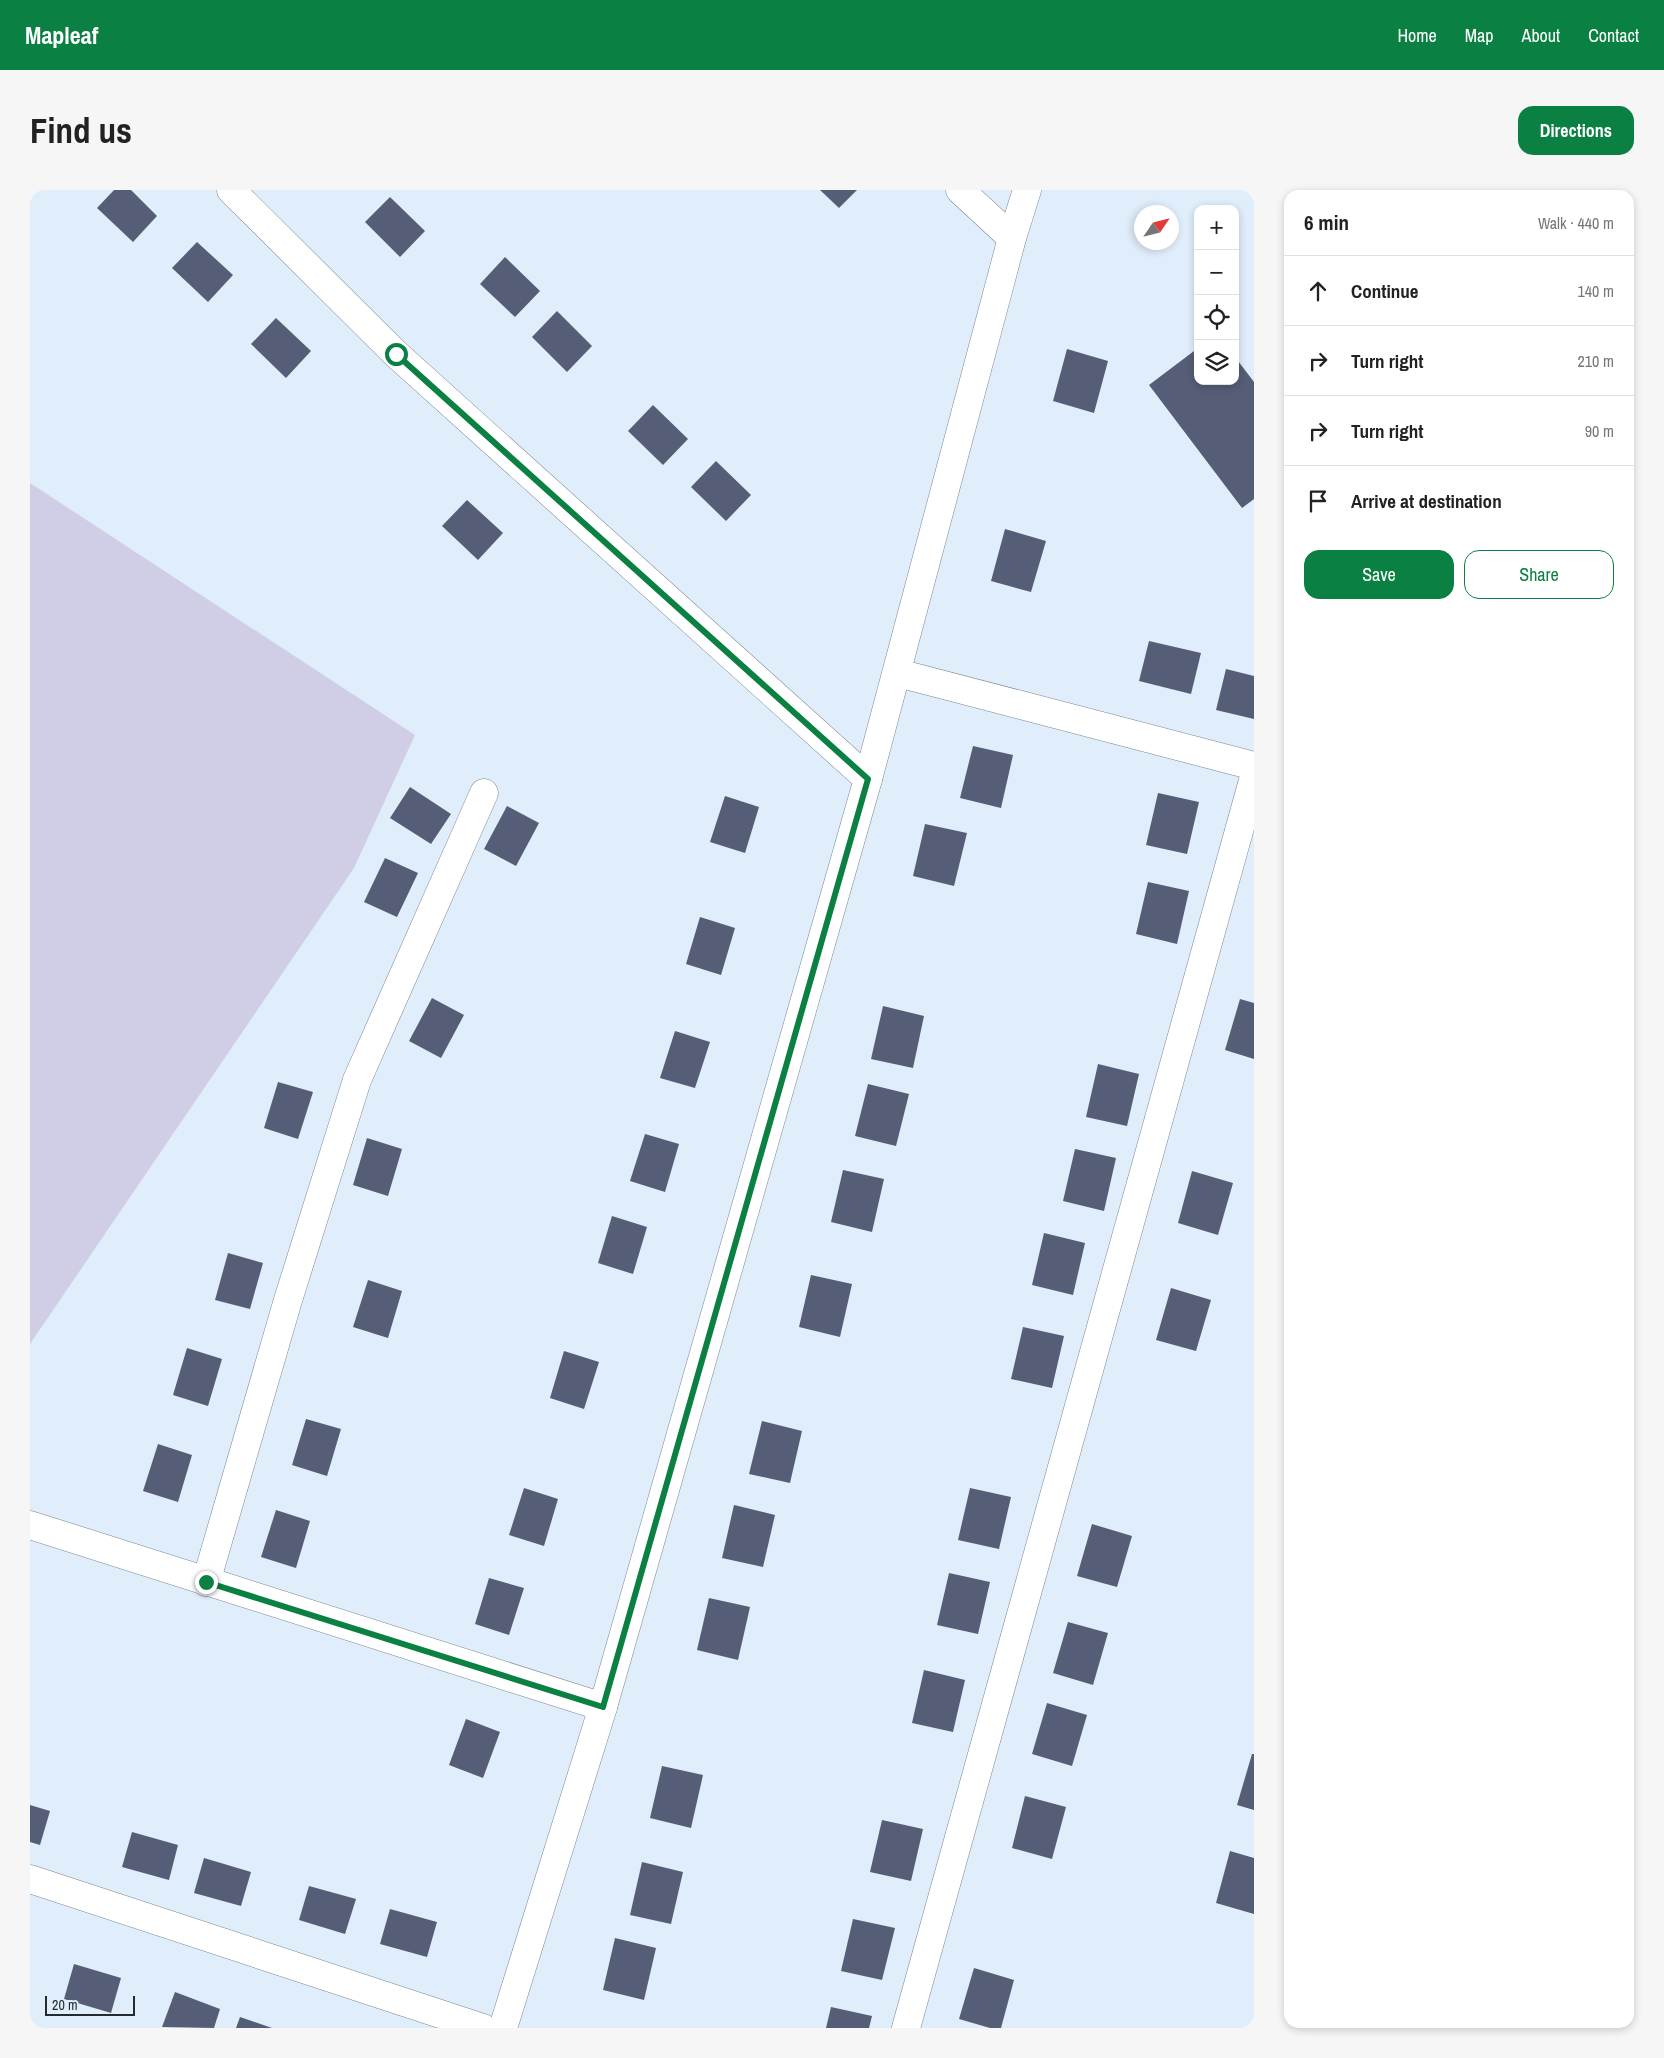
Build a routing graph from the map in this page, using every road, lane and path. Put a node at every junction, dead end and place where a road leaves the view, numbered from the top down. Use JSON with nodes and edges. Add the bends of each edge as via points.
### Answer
{"nodes":[{"id":1,"x":231,"y":190,"type":"edge"},
{"id":2,"x":960,"y":190,"type":"edge"},
{"id":3,"x":1027,"y":190,"type":"edge"},
{"id":4,"x":1012,"y":238,"type":"junction"},
{"id":5,"x":898,"y":673,"type":"junction"},
{"id":6,"x":1254,"y":766,"type":"edge"},
{"id":7,"x":1254,"y":777,"type":"edge"},
{"id":8,"x":868,"y":779,"type":"junction"},
{"id":9,"x":484,"y":793,"type":"dead end"},
{"id":10,"x":30,"y":1525,"type":"edge"},
{"id":11,"x":206,"y":1582,"type":"junction"},
{"id":12,"x":603,"y":1707,"type":"junction"},
{"id":13,"x":30,"y":1879,"type":"edge"},
{"id":14,"x":483,"y":2028,"type":"edge"},
{"id":15,"x":503,"y":2028,"type":"edge"},
{"id":16,"x":906,"y":2028,"type":"edge"}],
"edges":[{"from":1,"to":8,"type":"street","via":[[396,354]]},
{"from":2,"to":4,"type":"street"},
{"from":3,"to":4,"type":"street"},
{"from":4,"to":5,"type":"street"},
{"from":5,"to":6,"type":"street"},
{"from":5,"to":8,"type":"street"},
{"from":7,"to":16,"type":"street"},
{"from":8,"to":12,"type":"street"},
{"from":9,"to":11,"type":"street","via":[[357,1080],[288,1300]]},
{"from":10,"to":11,"type":"street"},
{"from":11,"to":12,"type":"street"},
{"from":12,"to":15,"type":"street"},
{"from":13,"to":14,"type":"street"}]}
